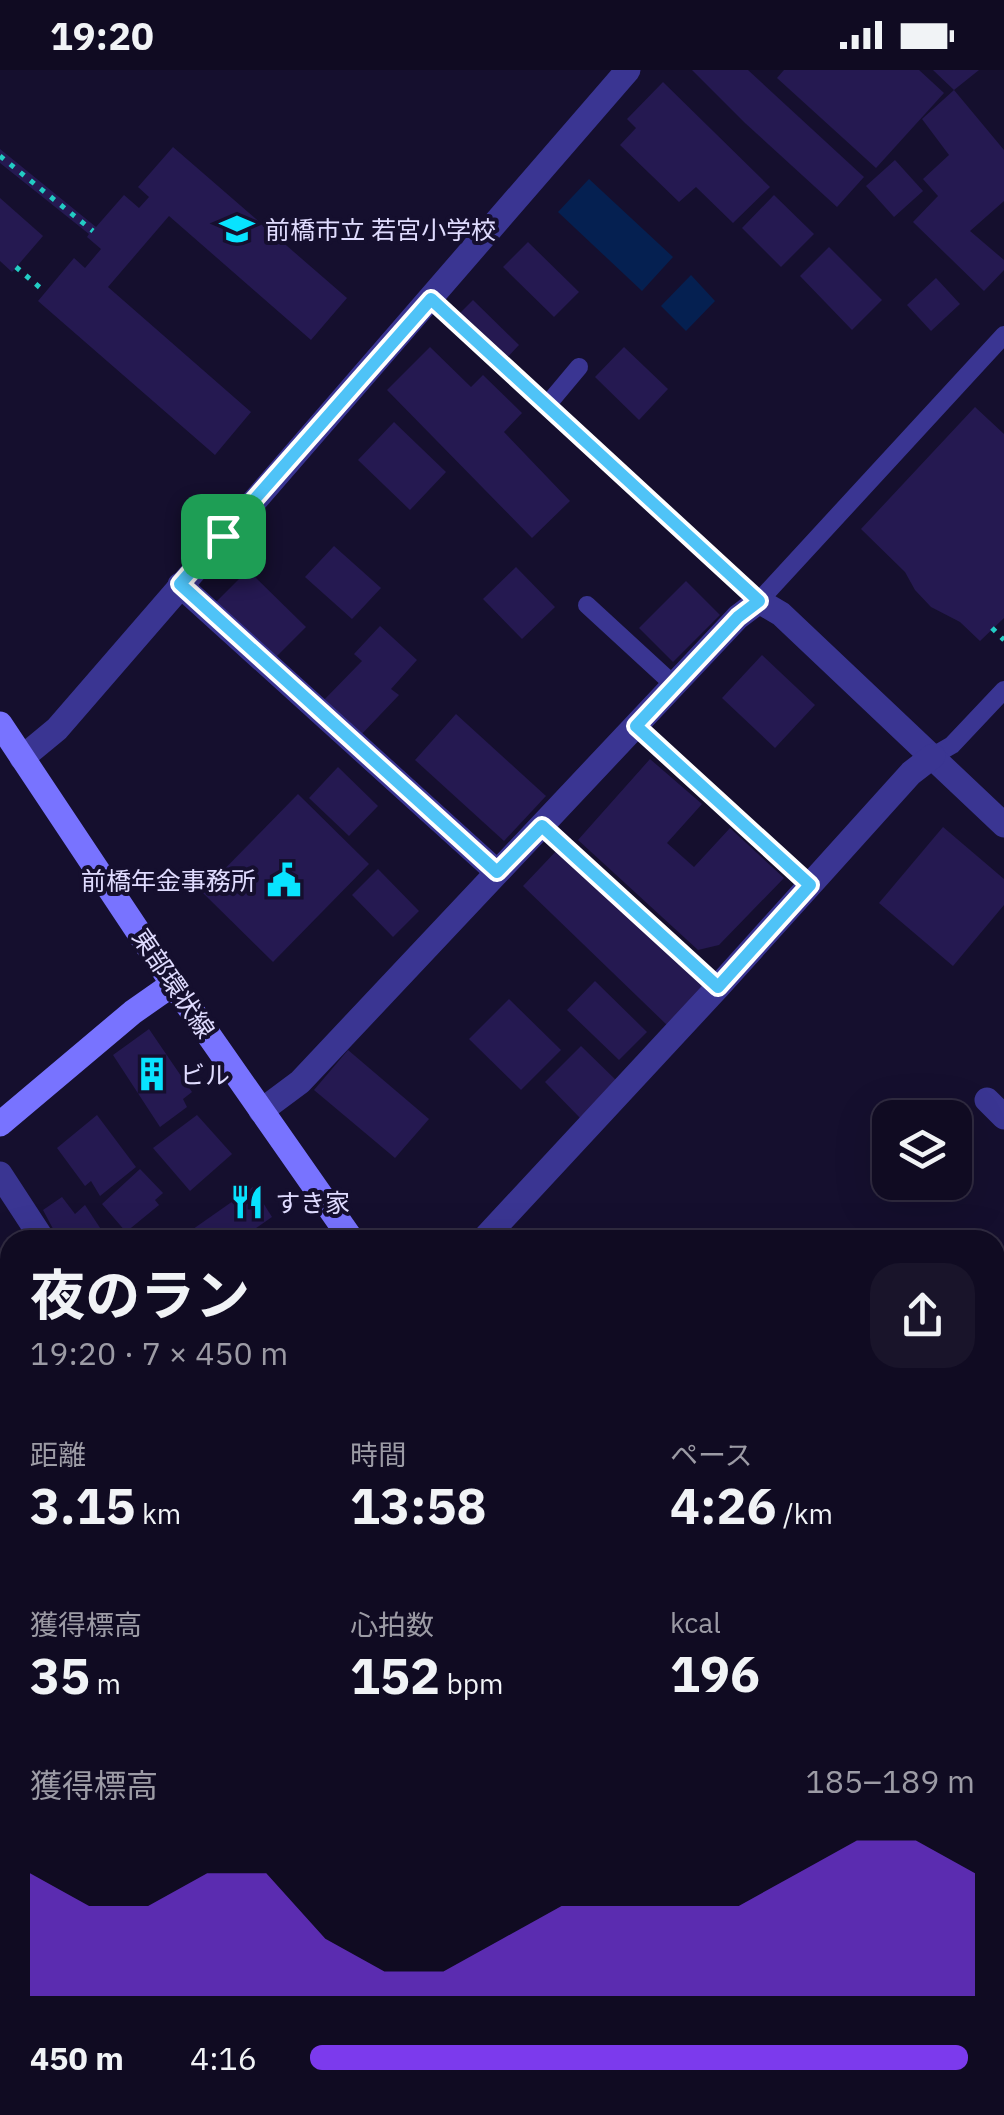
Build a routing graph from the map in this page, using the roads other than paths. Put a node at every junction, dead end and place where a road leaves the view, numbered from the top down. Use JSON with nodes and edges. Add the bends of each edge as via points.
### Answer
{"nodes":[{"id":1,"x":628,"y":70,"type":"edge"},
{"id":2,"x":431,"y":299,"type":"junction"},
{"id":3,"x":1004,"y":335,"type":"edge"},
{"id":4,"x":579,"y":367,"type":"dead end"},
{"id":5,"x":548,"y":404,"type":"junction"},
{"id":6,"x":180,"y":584,"type":"junction"},
{"id":7,"x":759,"y":601,"type":"junction"},
{"id":8,"x":587,"y":605,"type":"dead end"},
{"id":9,"x":674,"y":685,"type":"junction"},
{"id":10,"x":1004,"y":690,"type":"edge"},
{"id":11,"x":0,"y":724,"type":"edge"},
{"id":12,"x":636,"y":726,"type":"junction"},
{"id":13,"x":933,"y":756,"type":"junction"},
{"id":14,"x":22,"y":758,"type":"junction"},
{"id":15,"x":1004,"y":825,"type":"edge"},
{"id":16,"x":542,"y":826,"type":"junction"},
{"id":17,"x":497,"y":872,"type":"junction"},
{"id":18,"x":810,"y":885,"type":"junction"},
{"id":19,"x":173,"y":984,"type":"junction"},
{"id":20,"x":718,"y":987,"type":"junction"},
{"id":21,"x":261,"y":1110,"type":"junction"},
{"id":22,"x":0,"y":1124,"type":"edge"},
{"id":23,"x":0,"y":1174,"type":"edge"},
{"id":24,"x":36,"y":1230,"type":"edge"},
{"id":25,"x":345,"y":1230,"type":"edge"},
{"id":26,"x":492,"y":1230,"type":"edge"}],
"edges":[{"from":1,"to":2,"type":"street"},
{"from":2,"to":5,"type":"lane"},
{"from":2,"to":6,"type":"street"},
{"from":3,"to":7,"type":"lane"},
{"from":4,"to":5,"type":"lane"},
{"from":5,"to":7,"type":"lane"},
{"from":6,"to":14,"type":"street","via":[[57,730]]},
{"from":6,"to":17,"type":"street"},
{"from":7,"to":9,"type":"street"},
{"from":7,"to":13,"type":"street"},
{"from":8,"to":9,"type":"lane"},
{"from":9,"to":12,"type":"street"},
{"from":10,"to":13,"type":"lane"},
{"from":11,"to":14,"type":"street","name":"東部環状線"},
{"from":12,"to":16,"type":"street"},
{"from":12,"to":18,"type":"lane"},
{"from":13,"to":15,"type":"street"},
{"from":13,"to":18,"type":"street"},
{"from":14,"to":19,"type":"street","name":"東部環状線"},
{"from":16,"to":17,"type":"street"},
{"from":16,"to":20,"type":"lane"},
{"from":17,"to":21,"type":"street","via":[[300,1082]]},
{"from":18,"to":20,"type":"street"},
{"from":19,"to":21,"type":"street","name":"東部環状線"},
{"from":19,"to":22,"type":"street"},
{"from":20,"to":26,"type":"street"},
{"from":21,"to":25,"type":"street","name":"東部環状線"},
{"from":23,"to":24,"type":"street"}]}
